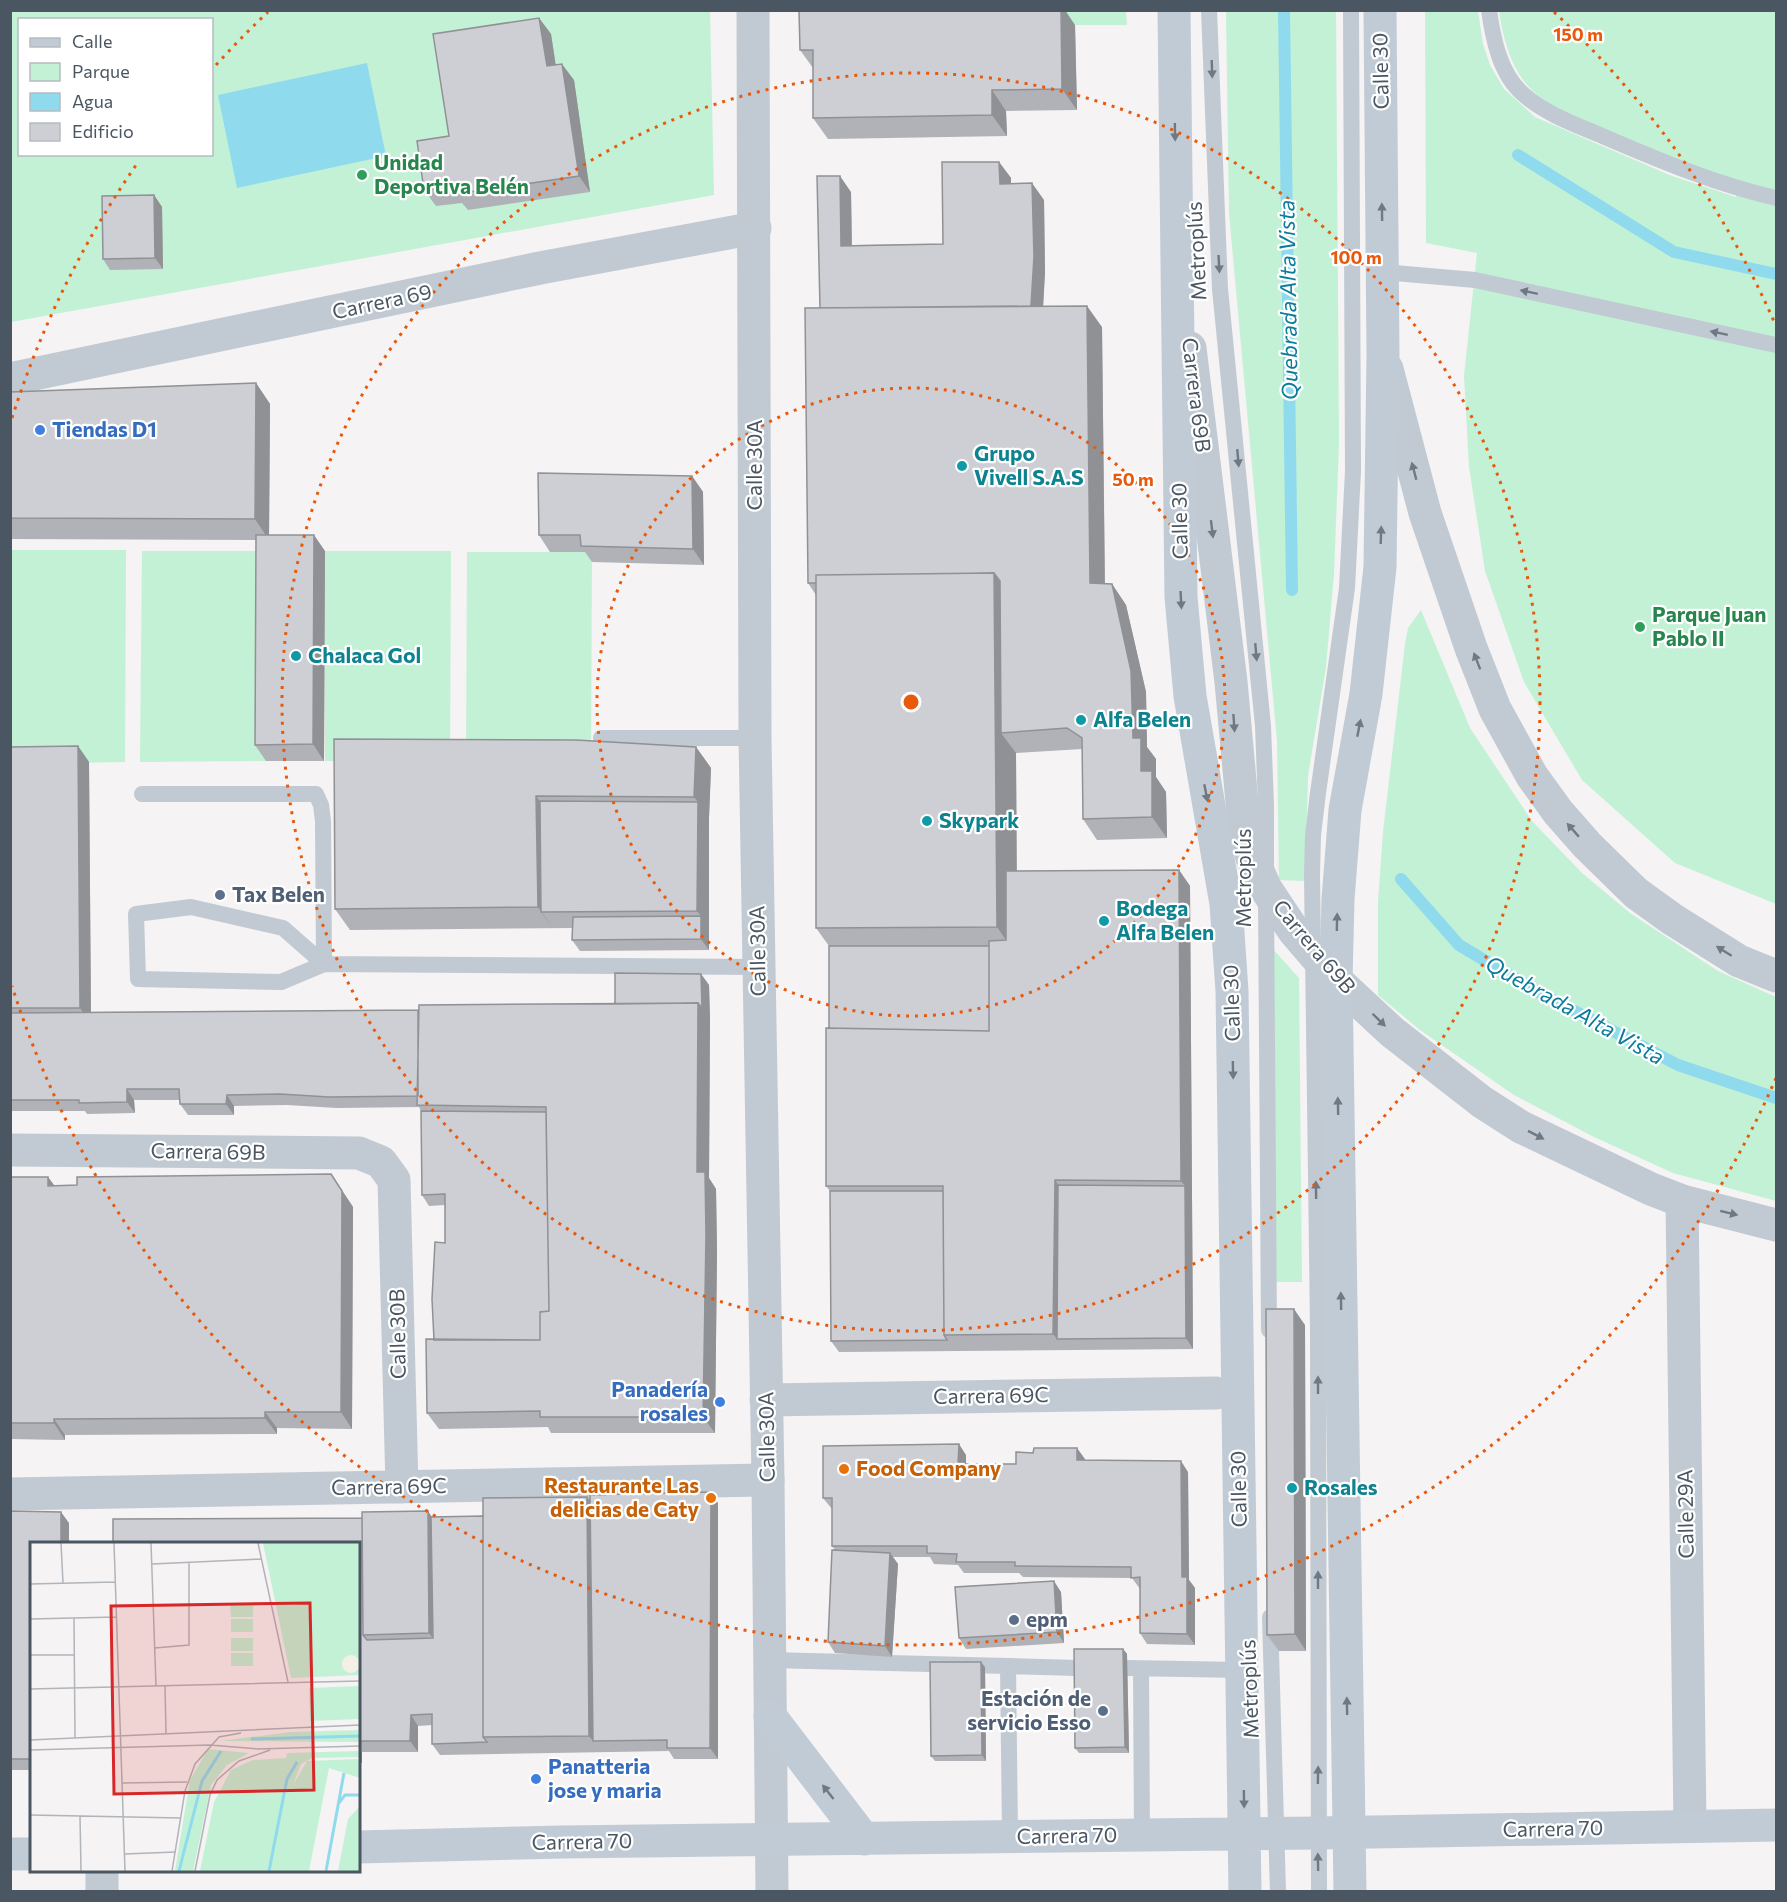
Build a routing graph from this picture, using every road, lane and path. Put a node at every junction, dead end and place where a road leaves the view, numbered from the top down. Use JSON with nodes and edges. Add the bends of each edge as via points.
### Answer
{"nodes":[{"id":1,"x":753,"y":10,"type":"edge"},
{"id":2,"x":1174,"y":10,"type":"edge"},
{"id":3,"x":1209,"y":10,"type":"edge"},
{"id":4,"x":1351,"y":10,"type":"edge"},
{"id":5,"x":1380,"y":10,"type":"edge"},
{"id":6,"x":1489,"y":10,"type":"edge"},
{"id":7,"x":1776,"y":198,"type":"edge"},
{"id":8,"x":755,"y":228,"type":"junction"},
{"id":9,"x":1177,"y":242,"type":"junction"},
{"id":10,"x":1383,"y":272,"type":"junction"},
{"id":11,"x":1776,"y":345,"type":"edge"},
{"id":12,"x":1383,"y":354,"type":"junction"},
{"id":13,"x":10,"y":379,"type":"edge"},
{"id":14,"x":601,"y":738,"type":"dead end"},
{"id":15,"x":755,"y":738,"type":"junction"},
{"id":16,"x":142,"y":794,"type":"dead end"},
{"id":17,"x":1266,"y":889,"type":"junction"},
{"id":18,"x":1313,"y":953,"type":"junction"},
{"id":19,"x":324,"y":964,"type":"junction"},
{"id":20,"x":758,"y":967,"type":"junction"},
{"id":21,"x":1776,"y":976,"type":"edge"},
{"id":22,"x":1336,"y":980,"type":"junction"},
{"id":23,"x":10,"y":1150,"type":"edge"},
{"id":24,"x":394,"y":1180,"type":"joint"},
{"id":25,"x":1682,"y":1201,"type":"junction"},
{"id":26,"x":1776,"y":1225,"type":"edge"},
{"id":27,"x":1269,"y":1344,"type":"edge"},
{"id":28,"x":1216,"y":1393,"type":"dead end"},
{"id":29,"x":766,"y":1400,"type":"junction"},
{"id":30,"x":768,"y":1480,"type":"junction"},
{"id":31,"x":402,"y":1487,"type":"junction"},
{"id":32,"x":10,"y":1494,"type":"edge"},
{"id":33,"x":1270,"y":1603,"type":"edge"},
{"id":34,"x":769,"y":1660,"type":"junction"},
{"id":35,"x":1008,"y":1666,"type":"junction"},
{"id":36,"x":1077,"y":1668,"type":"edge"},
{"id":37,"x":1242,"y":1670,"type":"junction"},
{"id":38,"x":770,"y":1716,"type":"junction"},
{"id":39,"x":1776,"y":1825,"type":"edge"},
{"id":40,"x":1690,"y":1827,"type":"junction"},
{"id":41,"x":1349,"y":1832,"type":"junction"},
{"id":42,"x":1244,"y":1833,"type":"junction"},
{"id":43,"x":1278,"y":1833,"type":"junction"},
{"id":44,"x":1317,"y":1833,"type":"junction"},
{"id":45,"x":1142,"y":1835,"type":"junction"},
{"id":46,"x":1010,"y":1836,"type":"junction"},
{"id":47,"x":772,"y":1839,"type":"junction"},
{"id":48,"x":864,"y":1839,"type":"junction"},
{"id":49,"x":360,"y":1847,"type":"edge"},
{"id":50,"x":10,"y":1854,"type":"edge"},
{"id":51,"x":30,"y":1854,"type":"edge"},
{"id":52,"x":102,"y":1872,"type":"edge"},
{"id":53,"x":102,"y":1892,"type":"edge"},
{"id":54,"x":772,"y":1892,"type":"edge"},
{"id":55,"x":1245,"y":1892,"type":"edge"},
{"id":56,"x":1278,"y":1892,"type":"edge"},
{"id":57,"x":1318,"y":1892,"type":"edge"},
{"id":58,"x":1350,"y":1892,"type":"edge"}],
"edges":[{"from":1,"to":8,"type":"street","name":"Calle 30A"},
{"from":2,"to":9,"type":"main road","name":"Calle 30","one_way":true},
{"from":3,"to":17,"type":"lane","name":"Metroplús","one_way":true,"via":[[1220,289],[1263,726]]},
{"from":4,"to":18,"type":"lane","via":[[1353,471],[1347,588],[1313,835]]},
{"from":10,"to":5,"type":"main road","name":"Calle 30","one_way":true},
{"from":6,"to":7,"type":"lane","via":[[1501,62],[1521,93],[1537,105],[1670,165],[1736,189]]},
{"from":8,"to":13,"type":"street","name":"Carrera 69","via":[[540,268]]},
{"from":8,"to":15,"type":"street","name":"Calle 30A"},
{"from":9,"to":17,"type":"street","name":"Carrera 69B","one_way":true,"via":[[1244,824],[1252,858]]},
{"from":9,"to":37,"type":"main road","name":"Calle 30","one_way":true,"via":[[1181,597],[1203,779],[1226,904],[1232,991]]},
{"from":11,"to":10,"type":"lane","one_way":true,"via":[[1475,280]]},
{"from":10,"to":12,"type":"main road","name":"Calle 30"},
{"from":21,"to":12,"type":"street","one_way":true,"via":[[1739,961],[1636,893],[1587,845],[1532,776],[1495,709],[1471,648],[1425,513]]},
{"from":22,"to":12,"type":"main road","name":"Calle 30","one_way":true,"via":[[1345,810],[1366,694],[1380,567]]},
{"from":14,"to":15,"type":"lane"},
{"from":15,"to":20,"type":"street","name":"Calle 30A"},
{"from":16,"to":19,"type":"lane","via":[[316,794],[323,821]]},
{"from":17,"to":18,"type":"street","name":"Carrera 69B"},
{"from":17,"to":27,"type":"lane","name":"Metroplús"},
{"from":18,"to":22,"type":"street","name":"Carrera 69B"},
{"from":44,"to":18,"type":"lane","one_way":true,"via":[[1318,1328]]},
{"from":19,"to":19,"type":"lane","via":[[283,928],[191,907],[136,914],[138,979],[281,982]]},
{"from":19,"to":20,"type":"lane"},
{"from":20,"to":29,"type":"street","name":"Calle 30A"},
{"from":22,"to":25,"type":"street","name":"Carrera 69B","one_way":true,"via":[[1392,1032],[1521,1127]]},
{"from":41,"to":22,"type":"main road","name":"Calle 30","one_way":true},
{"from":23,"to":24,"type":"street","name":"Carrera 69B","via":[[359,1153],[381,1162]]},
{"from":24,"to":31,"type":"street","name":"Calle 30B"},
{"from":25,"to":26,"type":"street","name":"Carrera 69B","one_way":true},
{"from":25,"to":40,"type":"street","name":"Calle 29A"},
{"from":28,"to":29,"type":"street","name":"Carrera 69C"},
{"from":29,"to":30,"type":"street","name":"Calle 30A"},
{"from":30,"to":31,"type":"street","name":"Carrera 69C"},
{"from":30,"to":34,"type":"street","name":"Calle 30A"},
{"from":31,"to":32,"type":"street","name":"Carrera 69C"},
{"from":33,"to":43,"type":"lane","name":"Metroplús"},
{"from":34,"to":35,"type":"lane"},
{"from":34,"to":38,"type":"street","name":"Calle 30A"},
{"from":35,"to":36,"type":"lane"},
{"from":35,"to":46,"type":"lane"},
{"from":37,"to":42,"type":"main road","name":"Calle 30","one_way":true},
{"from":37,"to":45,"type":"lane","via":[[1134,1669]]},
{"from":38,"to":47,"type":"street","name":"Calle 30A"},
{"from":48,"to":38,"type":"main road","one_way":true},
{"from":39,"to":40,"type":"main road","name":"Carrera 70"},
{"from":40,"to":41,"type":"main road","name":"Carrera 70"},
{"from":41,"to":44,"type":"main road","name":"Carrera 70"},
{"from":41,"to":58,"type":"main road","name":"Calle 30"},
{"from":42,"to":43,"type":"main road","name":"Carrera 70"},
{"from":42,"to":45,"type":"main road","name":"Carrera 70"},
{"from":42,"to":55,"type":"main road","name":"Calle 30"},
{"from":43,"to":44,"type":"main road","name":"Carrera 70"},
{"from":43,"to":56,"type":"lane","name":"Metroplús"},
{"from":57,"to":44,"type":"lane","one_way":true},
{"from":45,"to":46,"type":"main road","name":"Carrera 70"},
{"from":46,"to":48,"type":"main road","name":"Carrera 70"},
{"from":47,"to":48,"type":"main road","name":"Carrera 70"},
{"from":47,"to":49,"type":"main road","name":"Carrera 70"},
{"from":47,"to":54,"type":"street","name":"Calle 30A"},
{"from":50,"to":51,"type":"main road"},
{"from":52,"to":53,"type":"street"}]}
